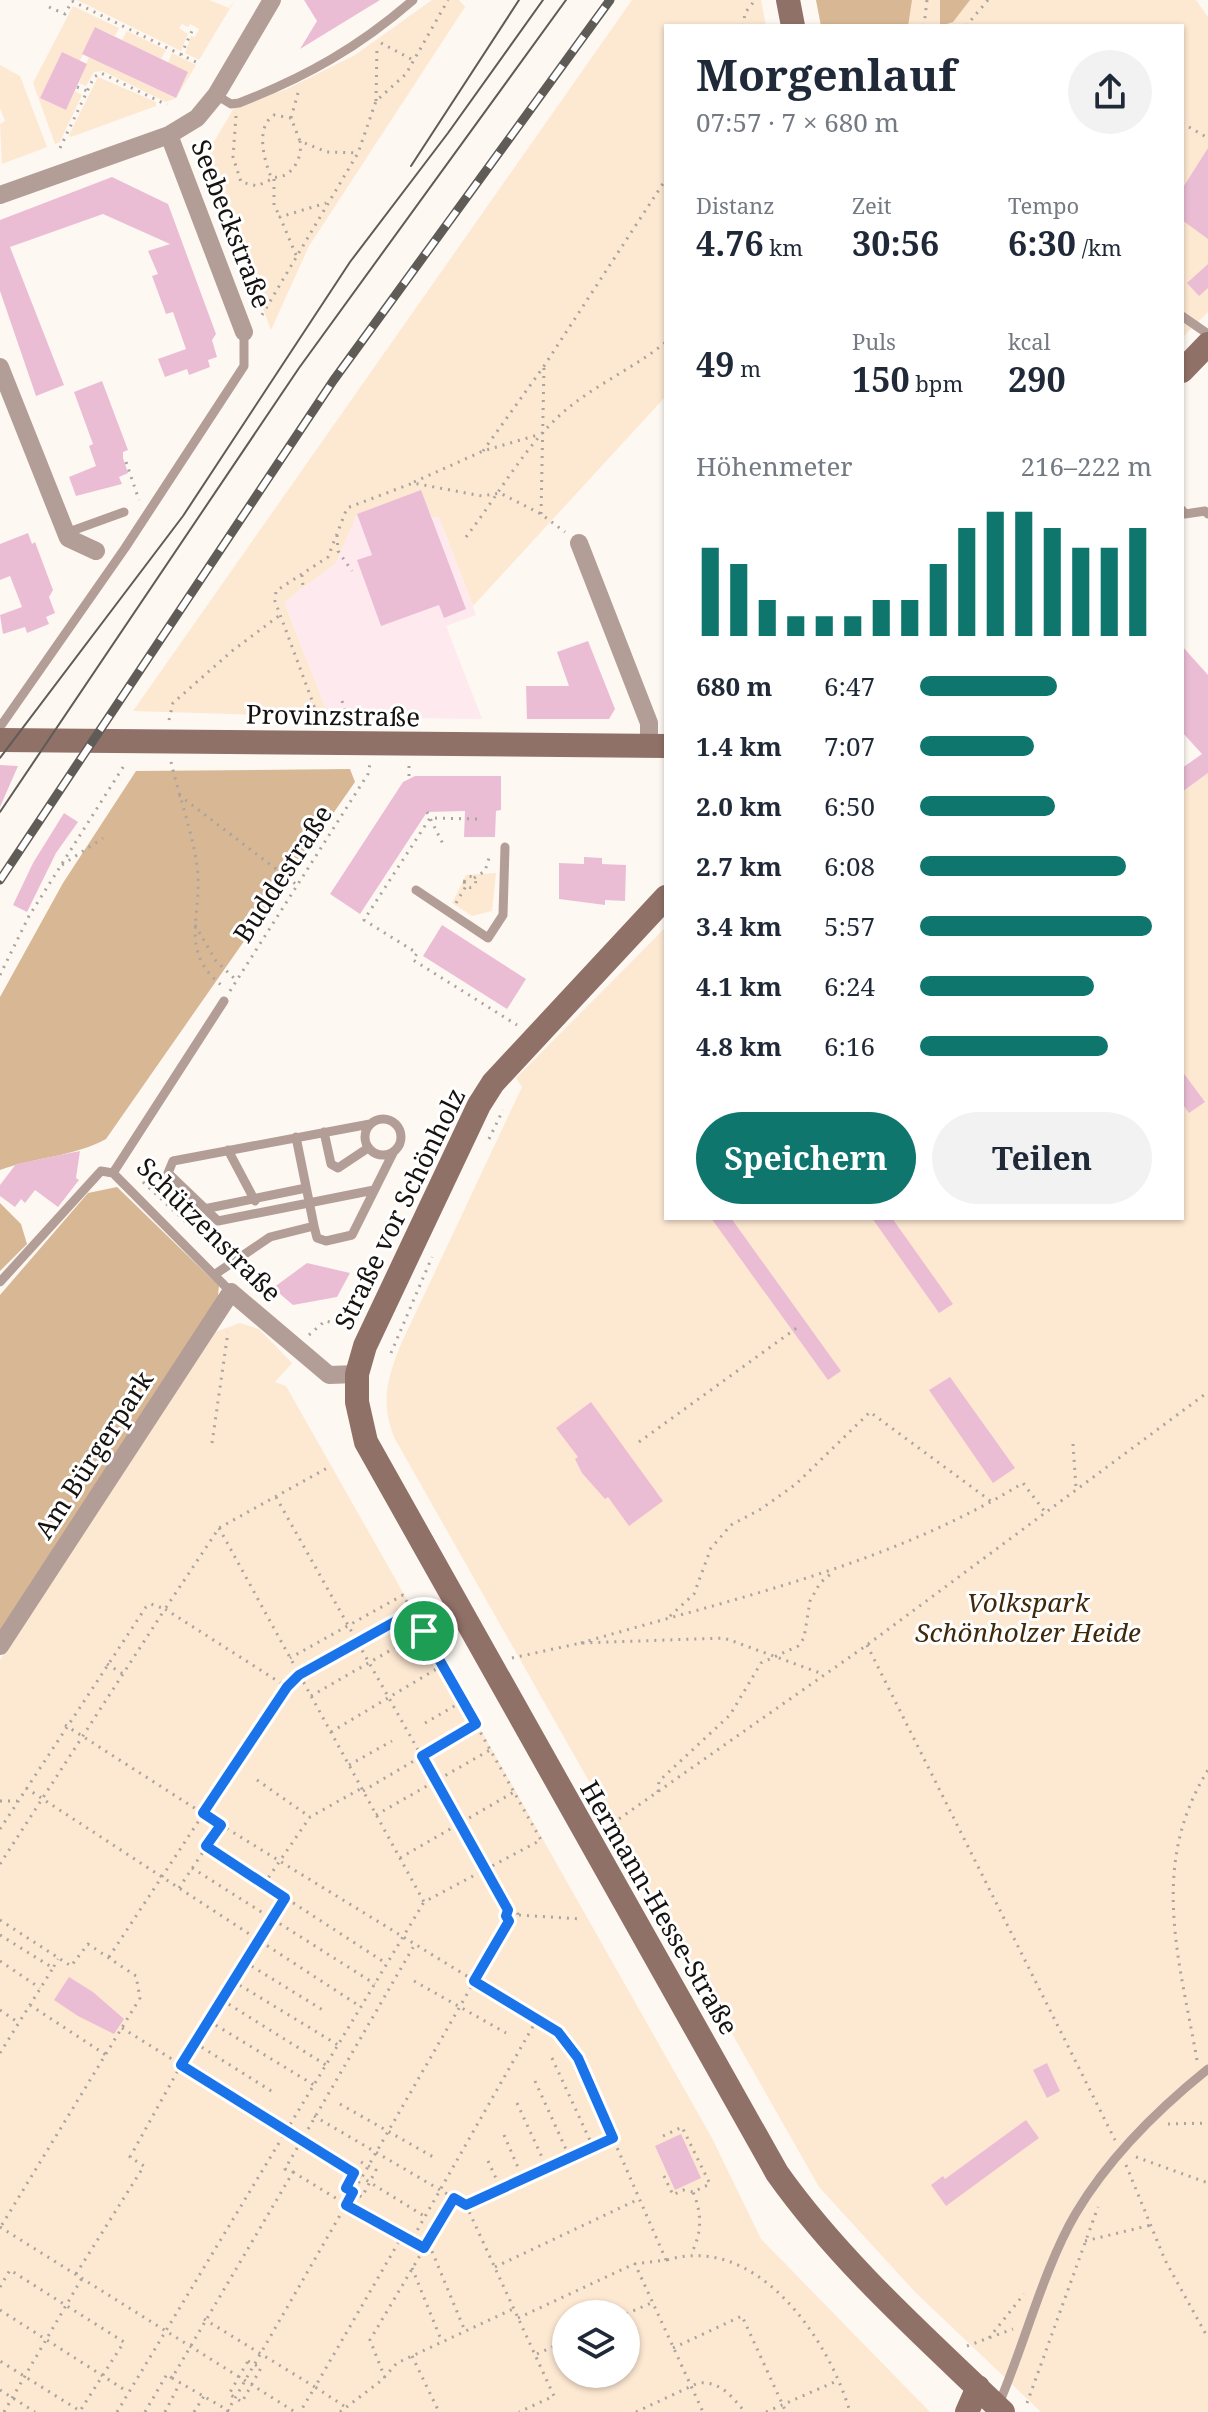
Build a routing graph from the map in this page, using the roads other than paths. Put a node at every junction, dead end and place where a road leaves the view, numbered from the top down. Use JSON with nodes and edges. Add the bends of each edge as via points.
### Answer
{"nodes":[{"id":1,"x":272,"y":0,"type":"edge"},
{"id":2,"x":413,"y":0,"type":"edge"},
{"id":3,"x":788,"y":0,"type":"edge"},
{"id":4,"x":793,"y":24,"type":"edge"},
{"id":5,"x":216,"y":95,"type":"junction"},
{"id":6,"x":169,"y":135,"type":"junction"},
{"id":7,"x":0,"y":195,"type":"edge"},
{"id":8,"x":1184,"y":317,"type":"edge"},
{"id":9,"x":244,"y":332,"type":"joint"},
{"id":10,"x":1208,"y":334,"type":"edge"},
{"id":11,"x":1208,"y":344,"type":"edge"},
{"id":12,"x":0,"y":367,"type":"edge"},
{"id":13,"x":1184,"y":369,"type":"edge"},
{"id":14,"x":124,"y":512,"type":"road end"},
{"id":15,"x":1184,"y":513,"type":"edge"},
{"id":16,"x":1208,"y":514,"type":"edge"},
{"id":17,"x":66,"y":533,"type":"junction"},
{"id":18,"x":579,"y":543,"type":"road end"},
{"id":19,"x":96,"y":551,"type":"dead end"},
{"id":20,"x":0,"y":727,"type":"edge"},
{"id":21,"x":0,"y":740,"type":"edge"},
{"id":22,"x":658,"y":746,"type":"edge"},
{"id":23,"x":505,"y":847,"type":"dead end"},
{"id":24,"x":416,"y":890,"type":"dead end"},
{"id":25,"x":664,"y":899,"type":"edge"},
{"id":26,"x":224,"y":1001,"type":"road end"},
{"id":27,"x":370,"y":1124,"type":"junction"},
{"id":28,"x":324,"y":1132,"type":"junction"},
{"id":29,"x":296,"y":1137,"type":"junction"},
{"id":30,"x":368,"y":1148,"type":"junction"},
{"id":31,"x":228,"y":1150,"type":"junction"},
{"id":32,"x":393,"y":1153,"type":"junction"},
{"id":33,"x":113,"y":1173,"type":"junction"},
{"id":34,"x":306,"y":1188,"type":"junction"},
{"id":35,"x":374,"y":1190,"type":"junction"},
{"id":36,"x":254,"y":1199,"type":"junction"},
{"id":37,"x":309,"y":1201,"type":"junction"},
{"id":38,"x":204,"y":1209,"type":"junction"},
{"id":39,"x":260,"y":1211,"type":"junction"},
{"id":40,"x":314,"y":1226,"type":"junction"},
{"id":41,"x":214,"y":1275,"type":"junction"},
{"id":42,"x":0,"y":1282,"type":"edge"},
{"id":43,"x":231,"y":1292,"type":"junction"},
{"id":44,"x":357,"y":1374,"type":"junction"},
{"id":45,"x":0,"y":1646,"type":"edge"},
{"id":46,"x":1204,"y":2072,"type":"edge"},
{"id":47,"x":978,"y":2387,"type":"junction"},
{"id":48,"x":999,"y":2410,"type":"edge"},
{"id":49,"x":967,"y":2412,"type":"edge"}],
"edges":[{"from":1,"to":5,"type":"street"},
{"from":2,"to":5,"type":"lane","via":[[374,39],[294,81],[239,103]]},
{"from":3,"to":4,"type":"main road"},
{"from":5,"to":6,"type":"street","via":[[197,118]]},
{"from":6,"to":7,"type":"street"},
{"from":6,"to":9,"type":"street","name":"Seebeckstraße"},
{"from":8,"to":10,"type":"lane"},
{"from":9,"to":20,"type":"lane","via":[[244,366]]},
{"from":11,"to":13,"type":"main road"},
{"from":12,"to":17,"type":"street"},
{"from":14,"to":17,"type":"lane"},
{"from":15,"to":16,"type":"lane"},
{"from":17,"to":19,"type":"street"},
{"from":18,"to":22,"type":"street"},
{"from":21,"to":22,"type":"main road","name":"Provinzstraße"},
{"from":23,"to":24,"type":"lane","via":[[503,915],[488,938]]},
{"from":25,"to":44,"type":"main road","name":"Straße vor Schönholz","via":[[493,1083],[365,1346]]},
{"from":26,"to":33,"type":"lane","name":"Schützenstraße"},
{"from":27,"to":28,"type":"lane"},
{"from":27,"to":30,"type":"lane","via":[[365,1133]]},
{"from":27,"to":32,"type":"lane","via":[[381,1119],[397,1126],[400,1144]]},
{"from":28,"to":29,"type":"lane"},
{"from":28,"to":30,"type":"lane","via":[[331,1164],[338,1168]]},
{"from":29,"to":31,"type":"lane"},
{"from":29,"to":34,"type":"lane"},
{"from":30,"to":32,"type":"lane","via":[[376,1155]]},
{"from":31,"to":36,"type":"lane"},
{"from":31,"to":38,"type":"lane","via":[[173,1161],[168,1168],[171,1178]]},
{"from":32,"to":35,"type":"lane"},
{"from":33,"to":41,"type":"lane","name":"Schützenstraße"},
{"from":33,"to":42,"type":"lane","via":[[101,1171]]},
{"from":34,"to":36,"type":"lane"},
{"from":34,"to":37,"type":"lane"},
{"from":35,"to":37,"type":"lane"},
{"from":35,"to":40,"type":"lane","via":[[352,1235],[326,1241],[317,1238]]},
{"from":36,"to":38,"type":"lane"},
{"from":36,"to":39,"type":"lane"},
{"from":37,"to":39,"type":"lane"},
{"from":37,"to":40,"type":"lane"},
{"from":38,"to":39,"type":"lane","via":[[218,1221]]},
{"from":40,"to":41,"type":"lane","via":[[270,1237]]},
{"from":41,"to":43,"type":"lane","name":"Schützenstraße"},
{"from":43,"to":44,"type":"street","name":"Schützenstraße","via":[[329,1375]]},
{"from":43,"to":45,"type":"street","name":"Am Bürgerpark"},
{"from":44,"to":47,"type":"main road","name":"Hermann-Hesse-Straße","via":[[366,1442],[777,2173],[803,2209]]},
{"from":46,"to":48,"type":"lane","via":[[1142,2128],[1076,2213]]},
{"from":47,"to":48,"type":"main road","name":"Hermann-Hesse-Straße"},
{"from":47,"to":49,"type":"main road"}]}
